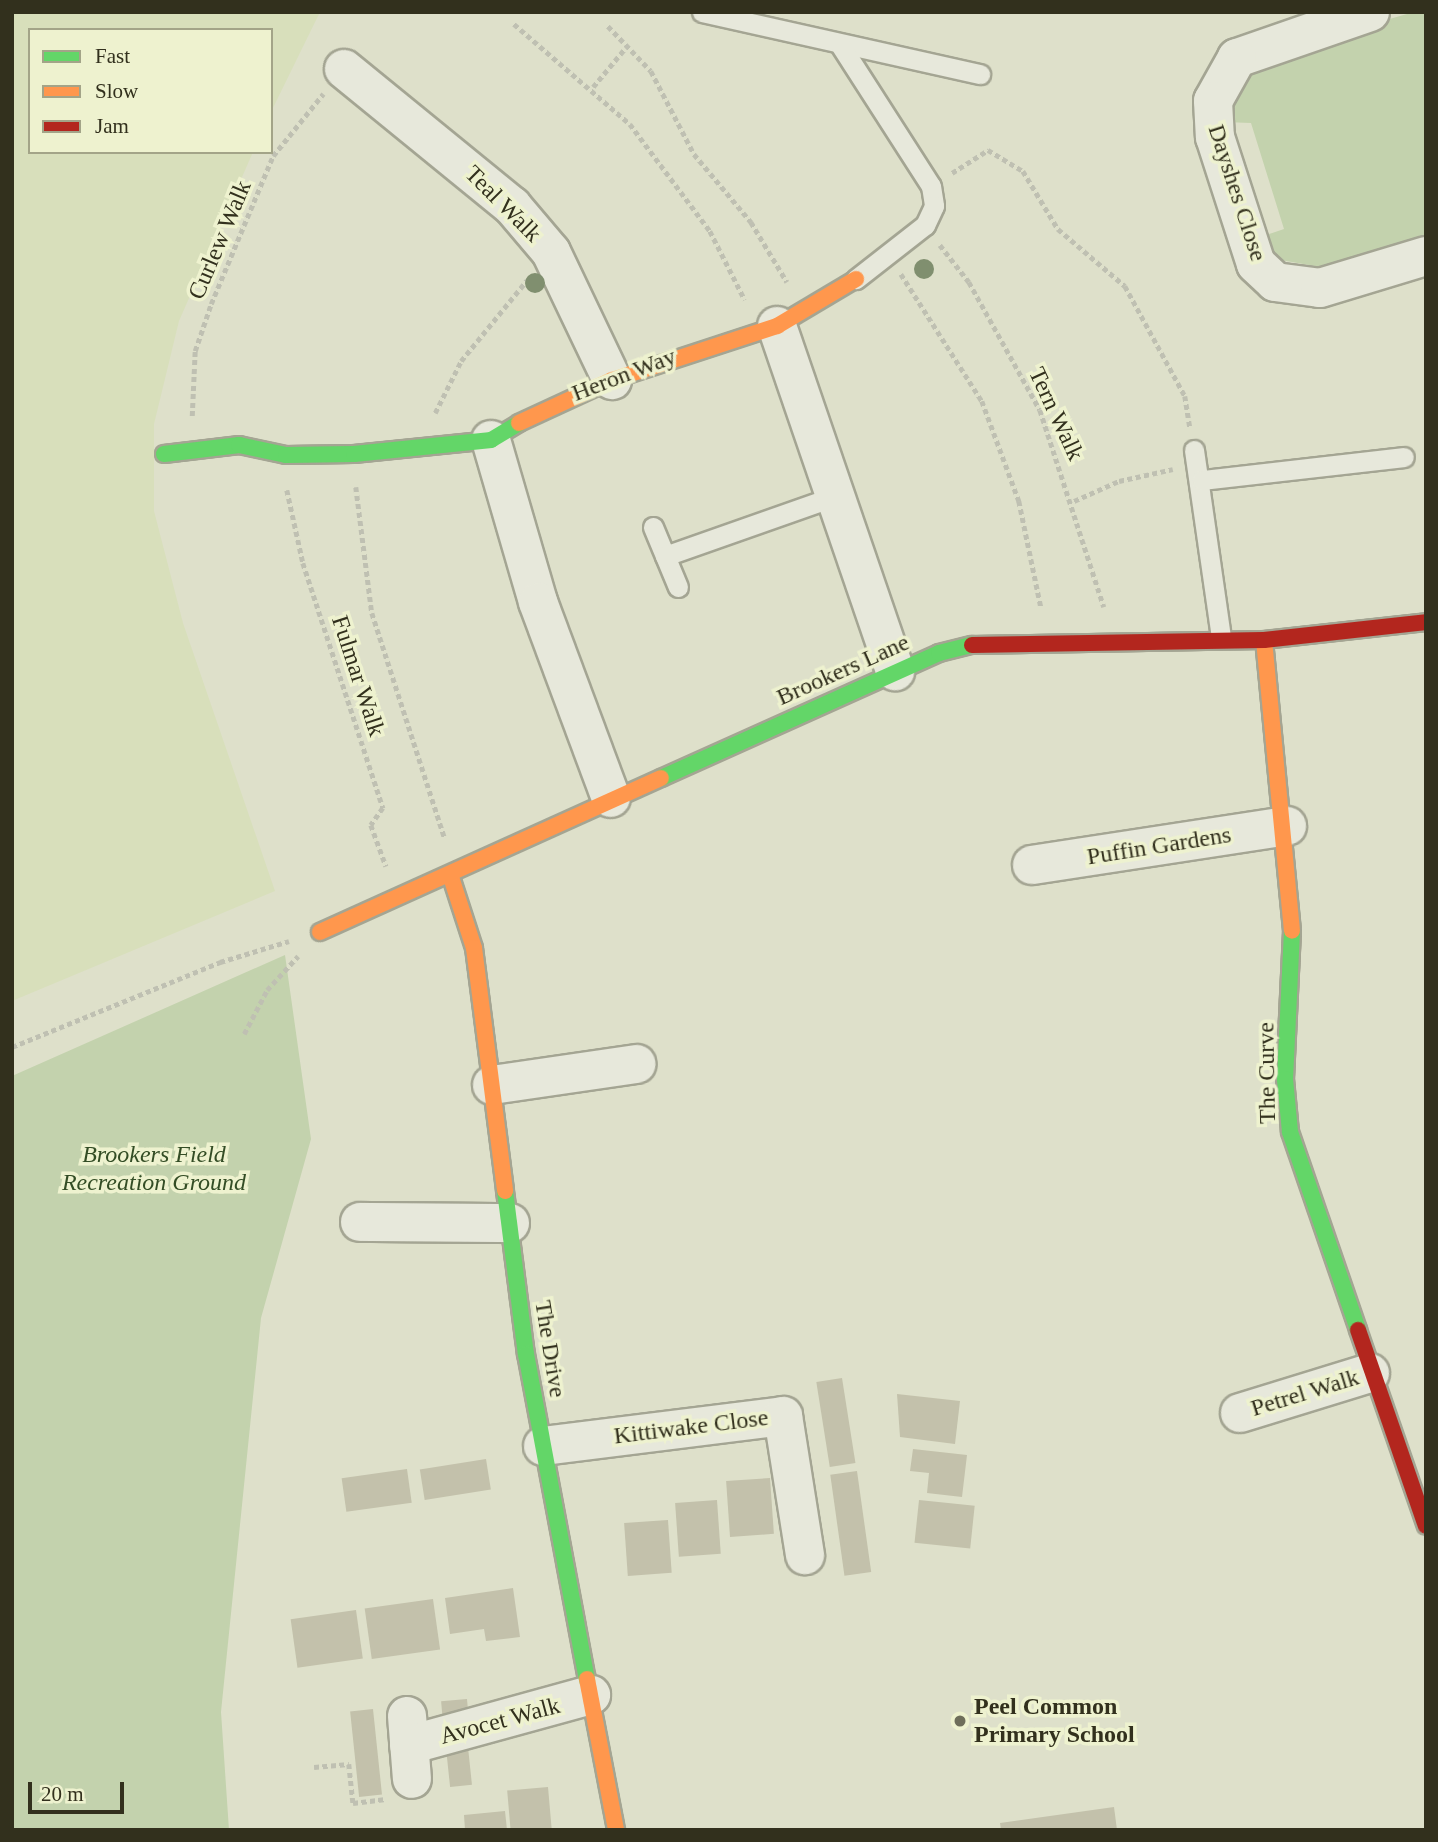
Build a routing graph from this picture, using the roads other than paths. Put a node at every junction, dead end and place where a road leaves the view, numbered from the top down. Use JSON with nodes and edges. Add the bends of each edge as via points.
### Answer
{"nodes":[{"id":1,"x":702,"y":12,"type":"edge"},
{"id":2,"x":1348,"y":15,"type":"edge"},
{"id":3,"x":841,"y":46,"type":"junction"},
{"id":4,"x":344,"y":69,"type":"road end"},
{"id":5,"x":980,"y":74,"type":"dead end"},
{"id":6,"x":1426,"y":256,"type":"edge"},
{"id":7,"x":856,"y":279,"type":"joint"},
{"id":8,"x":780,"y":322,"type":"junction"},
{"id":9,"x":612,"y":380,"type":"junction"},
{"id":10,"x":491,"y":440,"type":"junction"},
{"id":11,"x":164,"y":454,"type":"dead end"},
{"id":12,"x":1404,"y":457,"type":"dead end"},
{"id":13,"x":835,"y":496,"type":"junction"},
{"id":14,"x":653,"y":527,"type":"dead end"},
{"id":15,"x":665,"y":556,"type":"junction"},
{"id":16,"x":678,"y":587,"type":"dead end"},
{"id":17,"x":1426,"y":622,"type":"edge"},
{"id":18,"x":1221,"y":637,"type":"junction"},
{"id":19,"x":1264,"y":640,"type":"junction"},
{"id":20,"x":895,"y":671,"type":"junction"},
{"id":21,"x":611,"y":798,"type":"junction"},
{"id":22,"x":1287,"y":826,"type":"junction"},
{"id":23,"x":1032,"y":865,"type":"dead end"},
{"id":24,"x":454,"y":872,"type":"junction"},
{"id":25,"x":320,"y":932,"type":"road end"},
{"id":26,"x":636,"y":1064,"type":"dead end"},
{"id":27,"x":492,"y":1085,"type":"junction"},
{"id":28,"x":360,"y":1222,"type":"dead end"},
{"id":29,"x":510,"y":1223,"type":"junction"},
{"id":30,"x":1370,"y":1373,"type":"junction"},
{"id":31,"x":1240,"y":1413,"type":"dead end"},
{"id":32,"x":543,"y":1446,"type":"junction"},
{"id":33,"x":1426,"y":1526,"type":"edge"},
{"id":34,"x":805,"y":1555,"type":"dead end"},
{"id":35,"x":591,"y":1695,"type":"junction"},
{"id":36,"x":410,"y":1747,"type":"road end"},
{"id":37,"x":616,"y":1830,"type":"edge"}],
"edges":[{"from":1,"to":3,"type":"lane"},
{"from":2,"to":6,"type":"street","name":"Dayshes Close","via":[[1250,49],[1219,83],[1215,137],[1256,264],[1275,282],[1309,290]]},
{"from":3,"to":5,"type":"lane"},
{"from":3,"to":7,"type":"lane","via":[[930,186],[934,206],[925,225]]},
{"from":4,"to":9,"type":"street","name":"Teal Walk","via":[[512,206],[551,252]]},
{"from":7,"to":8,"type":"street","name":"Heron Way"},
{"from":8,"to":9,"type":"street","name":"Heron Way"},
{"from":8,"to":13,"type":"street"},
{"from":9,"to":10,"type":"street","name":"Heron Way","via":[[554,403]]},
{"from":10,"to":11,"type":"street","via":[[354,454],[286,455],[239,445]]},
{"from":10,"to":21,"type":"street","via":[[538,602]]},
{"from":12,"to":18,"type":"lane","via":[[1198,464]]},
{"from":13,"to":15,"type":"lane"},
{"from":13,"to":20,"type":"street"},
{"from":14,"to":15,"type":"lane"},
{"from":15,"to":16,"type":"lane"},
{"from":17,"to":19,"type":"street","name":"Brookers Lane"},
{"from":18,"to":19,"type":"street","name":"Brookers Lane"},
{"from":18,"to":20,"type":"street","name":"Brookers Lane","via":[[987,642]]},
{"from":19,"to":22,"type":"street","name":"The Curve"},
{"from":20,"to":21,"type":"street","name":"Brookers Lane"},
{"from":21,"to":24,"type":"street","name":"Brookers Lane"},
{"from":22,"to":23,"type":"street","name":"Puffin Gardens"},
{"from":22,"to":30,"type":"street","name":"The Curve","via":[[1293,901],[1285,1079],[1290,1132]]},
{"from":24,"to":25,"type":"street","name":"Brookers Lane"},
{"from":24,"to":27,"type":"street","name":"The Drive","via":[[474,948]]},
{"from":26,"to":27,"type":"street"},
{"from":27,"to":29,"type":"street","name":"The Drive"},
{"from":28,"to":29,"type":"street"},
{"from":29,"to":32,"type":"street","name":"The Drive"},
{"from":30,"to":31,"type":"street","name":"Petrel Walk"},
{"from":30,"to":33,"type":"street","name":"The Curve"},
{"from":32,"to":34,"type":"street","name":"Kittiwake Close","via":[[783,1416]]},
{"from":32,"to":35,"type":"street","name":"The Drive"},
{"from":35,"to":36,"type":"street","name":"Avocet Walk"},
{"from":35,"to":37,"type":"street","name":"The Drive"}]}
